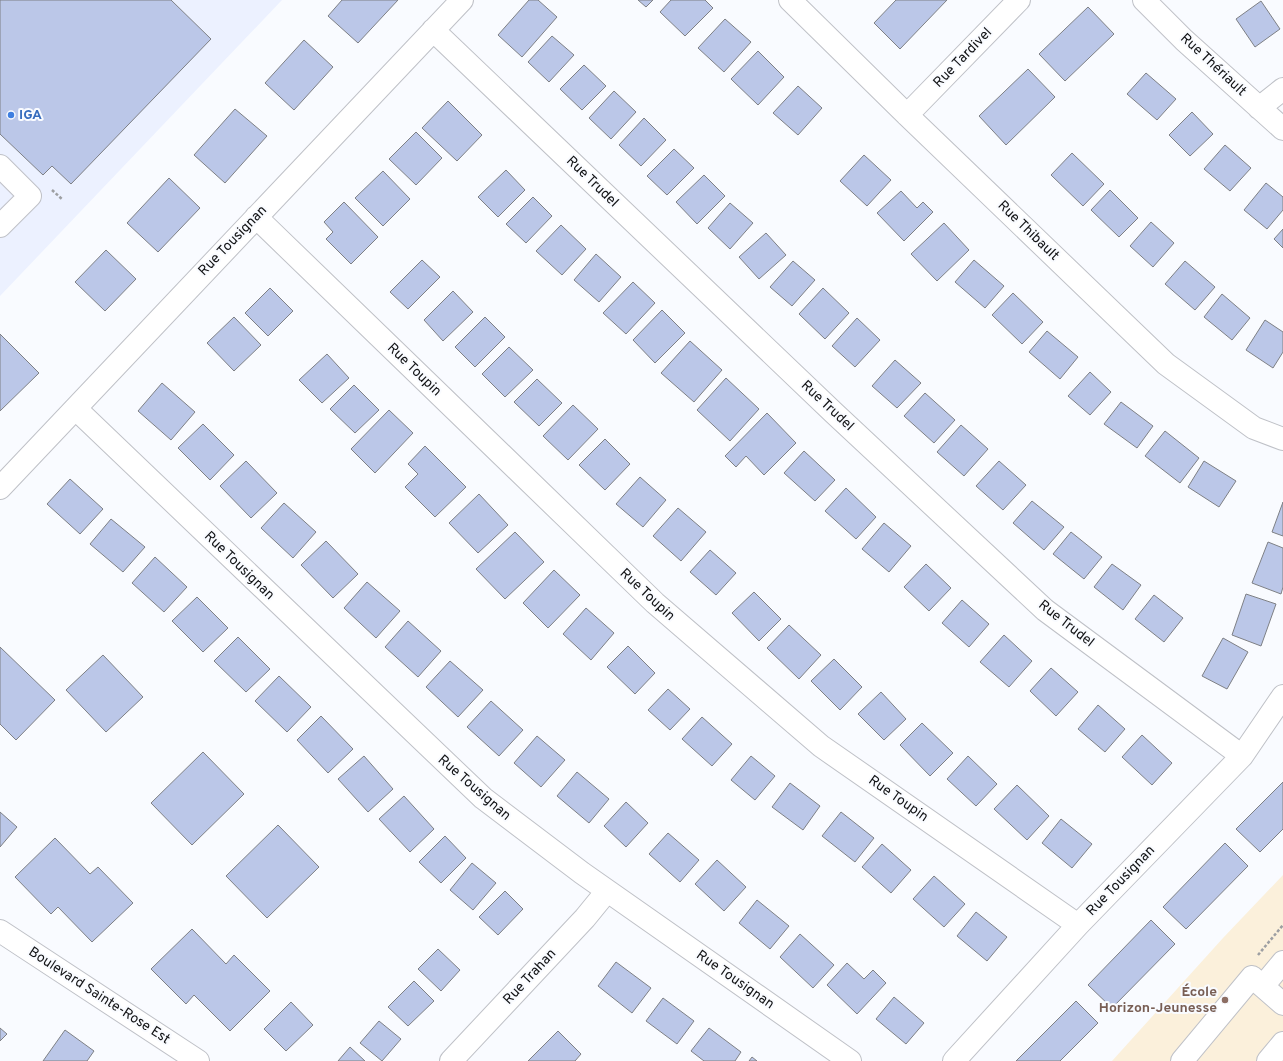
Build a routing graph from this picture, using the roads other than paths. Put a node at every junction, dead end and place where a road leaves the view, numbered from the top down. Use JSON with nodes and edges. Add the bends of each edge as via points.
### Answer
{"nodes":[{"id":1,"x":462,"y":0,"type":"edge"},
{"id":2,"x":790,"y":0,"type":"edge"},
{"id":3,"x":1019,"y":0,"type":"edge"},
{"id":4,"x":1144,"y":0,"type":"edge"},
{"id":5,"x":433,"y":30,"type":"junction"},
{"id":6,"x":1283,"y":89,"type":"edge"},
{"id":7,"x":1259,"y":108,"type":"junction"},
{"id":8,"x":907,"y":115,"type":"junction"},
{"id":9,"x":1283,"y":129,"type":"edge"},
{"id":10,"x":0,"y":166,"type":"edge"},
{"id":11,"x":256,"y":217,"type":"junction"},
{"id":12,"x":0,"y":226,"type":"edge"},
{"id":13,"x":76,"y":409,"type":"junction"},
{"id":14,"x":1283,"y":440,"type":"edge"},
{"id":15,"x":0,"y":488,"type":"edge"},
{"id":16,"x":1283,"y":696,"type":"edge"},
{"id":17,"x":1242,"y":756,"type":"junction"},
{"id":18,"x":607,"y":891,"type":"junction"},
{"id":19,"x":1078,"y":925,"type":"junction"},
{"id":20,"x":0,"y":931,"type":"edge"},
{"id":21,"x":1283,"y":962,"type":"edge"},
{"id":22,"x":1263,"y":986,"type":"junction"},
{"id":23,"x":1282,"y":1002,"type":"edge"},
{"id":24,"x":1283,"y":1043,"type":"edge"},
{"id":25,"x":198,"y":1061,"type":"edge"},
{"id":26,"x":451,"y":1061,"type":"edge"},
{"id":27,"x":850,"y":1061,"type":"edge"},
{"id":28,"x":954,"y":1061,"type":"edge"},
{"id":29,"x":1182,"y":1061,"type":"edge"},
{"id":30,"x":1268,"y":1061,"type":"edge"}],
"edges":[{"from":1,"to":5,"type":"street","name":"Rue Tousignan"},
{"from":2,"to":8,"type":"street","name":"Rue Thibault"},
{"from":3,"to":8,"type":"street","name":"Rue Tardivel"},
{"from":4,"to":7,"type":"street","name":"Rue Thériault"},
{"from":5,"to":11,"type":"street","name":"Rue Tousignan"},
{"from":5,"to":17,"type":"street","name":"Rue Trudel","via":[[834,413],[1045,610]]},
{"from":6,"to":7,"type":"street"},
{"from":7,"to":9,"type":"street","name":"Rue Thériault"},
{"from":8,"to":14,"type":"street","name":"Rue Thibault","via":[[1166,364],[1254,428]]},
{"from":10,"to":12,"type":"street","via":[[30,196]]},
{"from":11,"to":13,"type":"street","name":"Rue Tousignan"},
{"from":11,"to":19,"type":"street","name":"Rue Toupin","via":[[655,604],[821,746]]},
{"from":13,"to":15,"type":"street"},
{"from":13,"to":18,"type":"street","name":"Rue Tousignan","via":[[482,798]]},
{"from":16,"to":17,"type":"street","name":"Rue Tousignan"},
{"from":17,"to":19,"type":"street","name":"Rue Tousignan"},
{"from":18,"to":26,"type":"street","name":"Rue Trahan","via":[[586,918]]},
{"from":18,"to":27,"type":"street","name":"Rue Tousignan"},
{"from":19,"to":28,"type":"street","name":"Rue Tousignan"},
{"from":20,"to":25,"type":"street","name":"Boulevard Sainte-Rose Est"},
{"from":21,"to":22,"type":"street"},
{"from":22,"to":23,"type":"street"},
{"from":22,"to":29,"type":"street","via":[[1252,977]]},
{"from":24,"to":30,"type":"street"}]}
